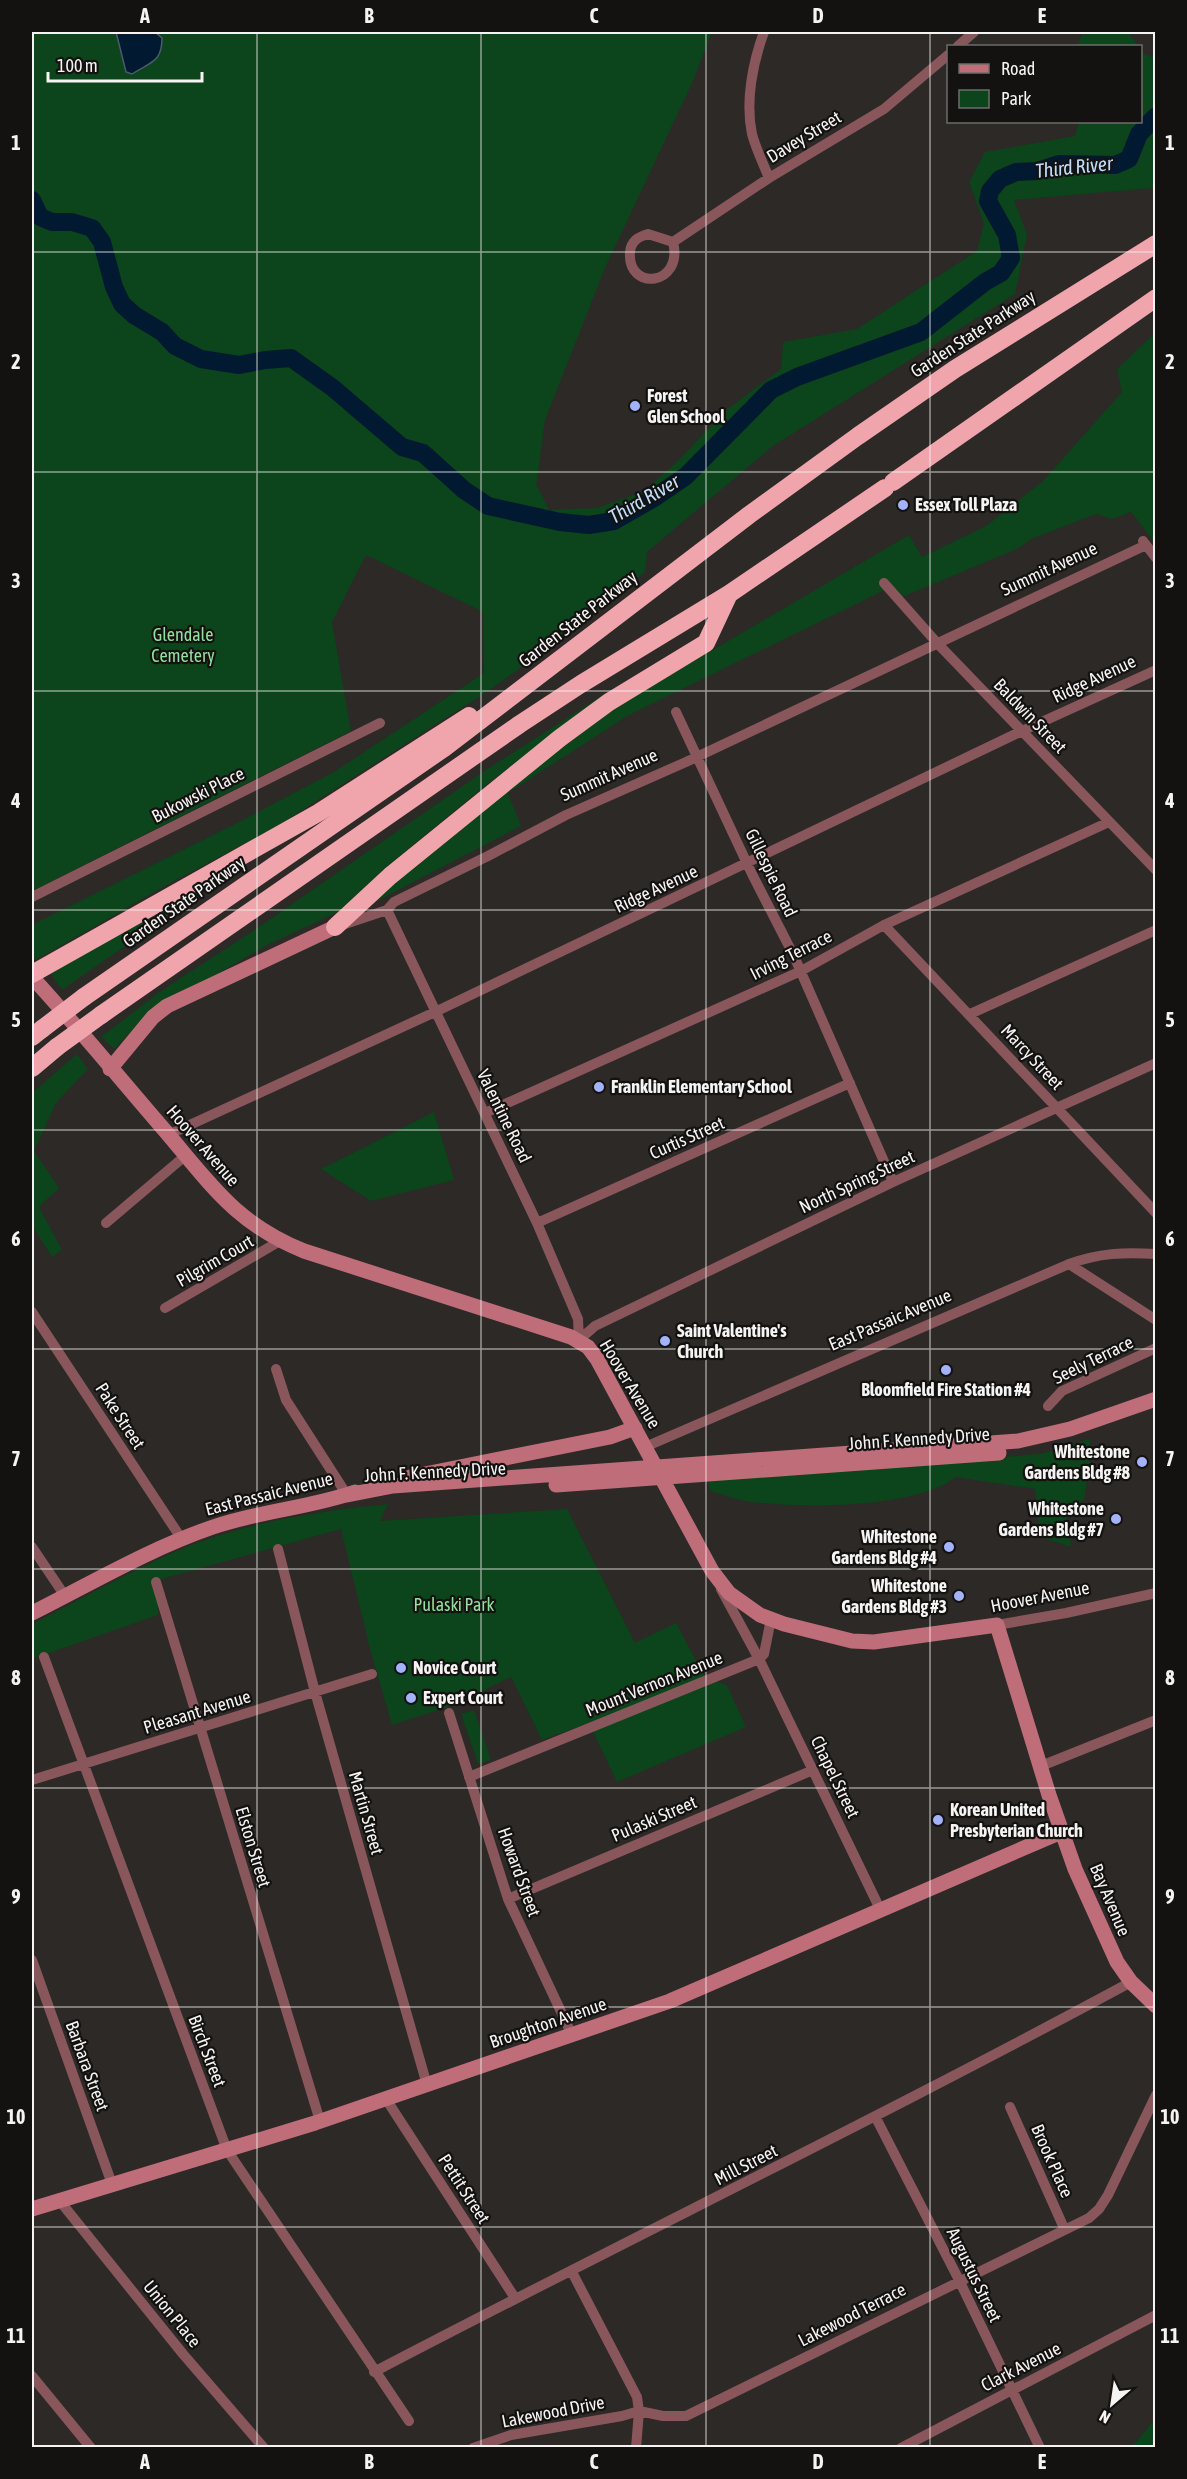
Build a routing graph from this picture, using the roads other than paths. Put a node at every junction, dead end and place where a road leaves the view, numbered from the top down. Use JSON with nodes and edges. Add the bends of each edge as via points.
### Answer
{"nodes":[{"id":1,"x":764,"y":32,"type":"edge"},
{"id":2,"x":974,"y":32,"type":"edge"},
{"id":3,"x":959,"y":45,"type":"edge"},
{"id":4,"x":947,"y":56,"type":"edge"},
{"id":5,"x":769,"y":178,"type":"junction"},
{"id":6,"x":673,"y":242,"type":"junction"},
{"id":7,"x":1155,"y":244,"type":"edge"},
{"id":8,"x":1155,"y":298,"type":"edge"},
{"id":9,"x":1155,"y":558,"type":"edge"},
{"id":10,"x":884,"y":583,"type":"dead end"},
{"id":11,"x":729,"y":594,"type":"junction"},
{"id":12,"x":938,"y":644,"type":"junction"},
{"id":13,"x":561,"y":657,"type":"junction"},
{"id":14,"x":1155,"y":670,"type":"edge"},
{"id":15,"x":676,"y":712,"type":"dead end"},
{"id":16,"x":380,"y":723,"type":"dead end"},
{"id":17,"x":1022,"y":731,"type":"junction"},
{"id":18,"x":697,"y":757,"type":"junction"},
{"id":19,"x":1108,"y":822,"type":"junction"},
{"id":20,"x":747,"y":864,"type":"junction"},
{"id":21,"x":1155,"y":870,"type":"edge"},
{"id":22,"x":32,"y":897,"type":"edge"},
{"id":23,"x":387,"y":910,"type":"junction"},
{"id":24,"x":884,"y":925,"type":"junction"},
{"id":25,"x":335,"y":927,"type":"junction"},
{"id":26,"x":1155,"y":930,"type":"edge"},
{"id":27,"x":801,"y":971,"type":"junction"},
{"id":28,"x":32,"y":975,"type":"edge"},
{"id":29,"x":435,"y":1012,"type":"junction"},
{"id":30,"x":970,"y":1014,"type":"junction"},
{"id":31,"x":37,"y":1033,"type":"edge"},
{"id":32,"x":1155,"y":1063,"type":"edge"},
{"id":33,"x":32,"y":1068,"type":"edge"},
{"id":34,"x":110,"y":1069,"type":"junction"},
{"id":35,"x":850,"y":1083,"type":"junction"},
{"id":36,"x":1056,"y":1108,"type":"junction"},
{"id":37,"x":485,"y":1113,"type":"junction"},
{"id":38,"x":168,"y":1135,"type":"junction"},
{"id":39,"x":185,"y":1156,"type":"junction"},
{"id":40,"x":893,"y":1182,"type":"junction"},
{"id":41,"x":1155,"y":1212,"type":"edge"},
{"id":42,"x":106,"y":1223,"type":"dead end"},
{"id":43,"x":537,"y":1223,"type":"junction"},
{"id":44,"x":280,"y":1241,"type":"junction"},
{"id":45,"x":1155,"y":1254,"type":"edge"},
{"id":46,"x":1069,"y":1264,"type":"junction"},
{"id":47,"x":165,"y":1308,"type":"dead end"},
{"id":48,"x":32,"y":1312,"type":"edge"},
{"id":49,"x":1155,"y":1320,"type":"edge"},
{"id":50,"x":579,"y":1340,"type":"junction"},
{"id":51,"x":1155,"y":1348,"type":"edge"},
{"id":52,"x":276,"y":1369,"type":"dead end"},
{"id":53,"x":1155,"y":1400,"type":"edge"},
{"id":54,"x":1048,"y":1406,"type":"dead end"},
{"id":55,"x":1155,"y":1409,"type":"edge"},
{"id":56,"x":635,"y":1428,"type":"junction"},
{"id":57,"x":645,"y":1447,"type":"junction"},
{"id":58,"x":659,"y":1472,"type":"junction"},
{"id":59,"x":346,"y":1495,"type":"junction"},
{"id":60,"x":181,"y":1538,"type":"junction"},
{"id":61,"x":32,"y":1547,"type":"edge"},
{"id":62,"x":278,"y":1549,"type":"dead end"},
{"id":63,"x":712,"y":1571,"type":"junction"},
{"id":64,"x":156,"y":1582,"type":"dead end"},
{"id":65,"x":1155,"y":1593,"type":"edge"},
{"id":66,"x":65,"y":1596,"type":"junction"},
{"id":67,"x":32,"y":1613,"type":"edge"},
{"id":68,"x":771,"y":1619,"type":"junction"},
{"id":69,"x":997,"y":1625,"type":"junction"},
{"id":70,"x":44,"y":1658,"type":"dead end"},
{"id":71,"x":759,"y":1659,"type":"junction"},
{"id":72,"x":372,"y":1674,"type":"dead end"},
{"id":73,"x":315,"y":1692,"type":"junction"},
{"id":74,"x":449,"y":1713,"type":"dead end"},
{"id":75,"x":1155,"y":1720,"type":"edge"},
{"id":76,"x":199,"y":1728,"type":"junction"},
{"id":77,"x":82,"y":1765,"type":"junction"},
{"id":78,"x":1041,"y":1766,"type":"junction"},
{"id":79,"x":813,"y":1770,"type":"junction"},
{"id":80,"x":469,"y":1777,"type":"junction"},
{"id":81,"x":32,"y":1780,"type":"edge"},
{"id":82,"x":1061,"y":1832,"type":"junction"},
{"id":83,"x":508,"y":1899,"type":"junction"},
{"id":84,"x":880,"y":1909,"type":"junction"},
{"id":85,"x":32,"y":1960,"type":"edge"},
{"id":86,"x":1131,"y":1982,"type":"junction"},
{"id":87,"x":1155,"y":2006,"type":"edge"},
{"id":88,"x":572,"y":2035,"type":"junction"},
{"id":89,"x":427,"y":2085,"type":"junction"},
{"id":90,"x":1155,"y":2095,"type":"edge"},
{"id":91,"x":386,"y":2099,"type":"junction"},
{"id":92,"x":1010,"y":2107,"type":"dead end"},
{"id":93,"x":876,"y":2118,"type":"junction"},
{"id":94,"x":320,"y":2121,"type":"junction"},
{"id":95,"x":227,"y":2150,"type":"junction"},
{"id":96,"x":112,"y":2184,"type":"junction"},
{"id":97,"x":59,"y":2200,"type":"junction"},
{"id":98,"x":32,"y":2209,"type":"edge"},
{"id":99,"x":1064,"y":2228,"type":"junction"},
{"id":100,"x":572,"y":2272,"type":"junction"},
{"id":101,"x":959,"y":2280,"type":"junction"},
{"id":102,"x":515,"y":2298,"type":"junction"},
{"id":103,"x":1155,"y":2315,"type":"edge"},
{"id":104,"x":374,"y":2372,"type":"junction"},
{"id":105,"x":32,"y":2376,"type":"edge"},
{"id":106,"x":1011,"y":2390,"type":"junction"},
{"id":107,"x":639,"y":2411,"type":"junction"},
{"id":108,"x":409,"y":2421,"type":"dead end"},
{"id":109,"x":909,"y":2446,"type":"edge"},
{"id":110,"x":91,"y":2448,"type":"edge"},
{"id":111,"x":264,"y":2448,"type":"edge"},
{"id":112,"x":473,"y":2448,"type":"edge"},
{"id":113,"x":636,"y":2448,"type":"edge"},
{"id":114,"x":1040,"y":2448,"type":"edge"}],
"edges":[{"from":1,"to":5,"type":"street","via":[[755,59],[751,116],[752,132]]},
{"from":2,"to":3,"type":"street"},
{"from":4,"to":5,"type":"street","name":"Davey Street","via":[[884,109]]},
{"from":5,"to":6,"type":"street","name":"Davey Street"},
{"from":6,"to":6,"type":"street","via":[[648,234],[637,238],[630,246],[629,256],[638,275],[646,279],[666,275],[673,265]]},
{"from":7,"to":13,"type":"highway","name":"Garden State Parkway","via":[[956,369],[858,436]]},
{"from":8,"to":11,"type":"highway"},
{"from":9,"to":12,"type":"street","name":"Summit Avenue","via":[[1145,543]]},
{"from":10,"to":12,"type":"street","name":"Baldwin Street"},
{"from":11,"to":25,"type":"highway","via":[[706,643],[609,702],[560,738],[390,876]]},
{"from":11,"to":33,"type":"highway","bridge":true,"via":[[520,724],[101,1015]]},
{"from":12,"to":17,"type":"street","name":"Baldwin Street"},
{"from":12,"to":18,"type":"street","name":"Summit Avenue"},
{"from":13,"to":28,"type":"highway","via":[[318,813]]},
{"from":13,"to":31,"type":"highway","name":"Garden State Parkway","bridge":true,"via":[[444,748]]},
{"from":14,"to":17,"type":"street","name":"Ridge Avenue"},
{"from":15,"to":18,"type":"street","name":"Gillespie Road"},
{"from":16,"to":22,"type":"street","name":"Bukowski Place"},
{"from":17,"to":19,"type":"street","name":"Baldwin Street"},
{"from":17,"to":20,"type":"street","name":"Ridge Avenue"},
{"from":18,"to":20,"type":"street","name":"Gillespie Road"},
{"from":18,"to":23,"type":"street","name":"Summit Avenue","via":[[566,815],[394,902]]},
{"from":19,"to":21,"type":"street","name":"Baldwin Street"},
{"from":19,"to":24,"type":"street","name":"Irving Terrace"},
{"from":20,"to":27,"type":"street","name":"Gillespie Road"},
{"from":20,"to":29,"type":"street","name":"Ridge Avenue"},
{"from":23,"to":25,"type":"street","name":"Summit Avenue"},
{"from":23,"to":29,"type":"street","name":"Valentine Road"},
{"from":24,"to":27,"type":"street","name":"Irving Terrace"},
{"from":24,"to":30,"type":"street","name":"Marcy Street"},
{"from":25,"to":34,"type":"street","name":"Summit Avenue","via":[[166,1006]]},
{"from":26,"to":30,"type":"street"},
{"from":27,"to":35,"type":"street","name":"Gillespie Road"},
{"from":27,"to":37,"type":"street","name":"Irving Terrace"},
{"from":28,"to":34,"type":"street","name":"Hoover Avenue"},
{"from":29,"to":37,"type":"street","name":"Valentine Road"},
{"from":29,"to":38,"type":"street","name":"Ridge Avenue"},
{"from":30,"to":36,"type":"street","name":"Marcy Street"},
{"from":32,"to":36,"type":"street","name":"North Spring Street"},
{"from":34,"to":38,"type":"street","name":"Hoover Avenue"},
{"from":35,"to":40,"type":"street","name":"Gillespie Road"},
{"from":35,"to":43,"type":"street","name":"Curtis Street"},
{"from":36,"to":40,"type":"street","name":"North Spring Street"},
{"from":36,"to":41,"type":"street","name":"Marcy Street"},
{"from":37,"to":43,"type":"street","name":"Valentine Road"},
{"from":38,"to":39,"type":"street","name":"Hoover Avenue"},
{"from":39,"to":42,"type":"street"},
{"from":39,"to":44,"type":"street","name":"Hoover Avenue","via":[[231,1206]]},
{"from":40,"to":50,"type":"street","name":"North Spring Street","via":[[595,1326]]},
{"from":43,"to":50,"type":"street","name":"Valentine Road","via":[[578,1319]]},
{"from":44,"to":47,"type":"street","name":"Pilgrim Court"},
{"from":44,"to":50,"type":"street","name":"Hoover Avenue"},
{"from":45,"to":46,"type":"street","name":"East Passaic Avenue","via":[[1109,1252]]},
{"from":46,"to":49,"type":"street","name":"Seely Terrace"},
{"from":46,"to":57,"type":"street","name":"East Passaic Avenue"},
{"from":48,"to":60,"type":"street","name":"Pake Street"},
{"from":50,"to":56,"type":"street","name":"Hoover Avenue","via":[[597,1359]]},
{"from":51,"to":54,"type":"street","name":"Seely Terrace","via":[[1062,1391]]},
{"from":52,"to":59,"type":"street","via":[[286,1400]]},
{"from":53,"to":58,"type":"street","name":"John F. Kennedy Drive","via":[[1070,1429],[1018,1441]]},
{"from":55,"to":58,"type":"street","name":"John F. Kennedy Drive","via":[[1073,1438],[1019,1450]]},
{"from":56,"to":57,"type":"street","name":"Hoover Avenue"},
{"from":56,"to":59,"type":"street","name":"East Passaic Avenue","via":[[610,1437],[394,1481]]},
{"from":57,"to":58,"type":"street","name":"Hoover Avenue"},
{"from":58,"to":59,"type":"street","name":"John F. Kennedy Drive","via":[[393,1486]]},
{"from":58,"to":63,"type":"street","name":"Hoover Avenue"},
{"from":59,"to":60,"type":"street","name":"East Passaic Avenue","via":[[245,1517]]},
{"from":60,"to":66,"type":"street","name":"East Passaic Avenue"},
{"from":61,"to":66,"type":"street"},
{"from":62,"to":73,"type":"street","name":"Martin Street"},
{"from":63,"to":68,"type":"street","name":"Hoover Avenue","via":[[739,1602]]},
{"from":63,"to":71,"type":"street"},
{"from":64,"to":76,"type":"street","name":"Elston Street"},
{"from":65,"to":69,"type":"street","name":"Hoover Avenue"},
{"from":66,"to":67,"type":"street","name":"East Passaic Avenue"},
{"from":68,"to":69,"type":"street","name":"Hoover Avenue","via":[[863,1642]]},
{"from":68,"to":71,"type":"street","via":[[764,1654]]},
{"from":69,"to":78,"type":"street","name":"Bay Avenue"},
{"from":70,"to":77,"type":"street","name":"Birch Street"},
{"from":71,"to":79,"type":"street","name":"Chapel Street"},
{"from":71,"to":80,"type":"street","name":"Mount Vernon Avenue"},
{"from":72,"to":73,"type":"street","name":"Pleasant Avenue"},
{"from":73,"to":76,"type":"street","name":"Pleasant Avenue"},
{"from":73,"to":89,"type":"street","name":"Martin Street"},
{"from":74,"to":80,"type":"street","name":"Howard Street"},
{"from":75,"to":78,"type":"street"},
{"from":76,"to":77,"type":"street","name":"Pleasant Avenue"},
{"from":76,"to":94,"type":"street","name":"Elston Street"},
{"from":77,"to":81,"type":"street","name":"Pleasant Avenue"},
{"from":77,"to":95,"type":"street","name":"Birch Street"},
{"from":78,"to":82,"type":"street","name":"Bay Avenue"},
{"from":79,"to":83,"type":"street","name":"Pulaski Street"},
{"from":79,"to":84,"type":"street","name":"Chapel Street"},
{"from":80,"to":83,"type":"street","name":"Howard Street"},
{"from":82,"to":84,"type":"street","name":"Broughton Avenue"},
{"from":82,"to":86,"type":"street","name":"Bay Avenue","via":[[1109,1948]]},
{"from":83,"to":88,"type":"street","name":"Howard Street"},
{"from":84,"to":88,"type":"street","name":"Broughton Avenue","via":[[670,2001]]},
{"from":85,"to":96,"type":"street","name":"Barbara Street"},
{"from":86,"to":87,"type":"street","name":"Bay Avenue"},
{"from":86,"to":93,"type":"street","name":"Mill Street"},
{"from":88,"to":89,"type":"street","name":"Broughton Avenue"},
{"from":89,"to":91,"type":"street","name":"Broughton Avenue"},
{"from":90,"to":99,"type":"street","name":"Lakewood Terrace","via":[[1099,2209],[1089,2218]]},
{"from":91,"to":94,"type":"street","name":"Broughton Avenue"},
{"from":91,"to":102,"type":"street","name":"Pettit Street"},
{"from":92,"to":99,"type":"street","name":"Brook Place"},
{"from":93,"to":100,"type":"street","name":"Mill Street"},
{"from":93,"to":101,"type":"street","name":"Augustus Street"},
{"from":94,"to":95,"type":"street","name":"Broughton Avenue"},
{"from":95,"to":96,"type":"street","name":"Broughton Avenue"},
{"from":95,"to":104,"type":"street","name":"Birch Street"},
{"from":96,"to":97,"type":"street","name":"Broughton Avenue"},
{"from":97,"to":98,"type":"street","name":"Broughton Avenue"},
{"from":97,"to":111,"type":"street","name":"Union Place"},
{"from":99,"to":101,"type":"street","name":"Lakewood Terrace"},
{"from":100,"to":102,"type":"street","name":"Mill Street"},
{"from":100,"to":107,"type":"street","via":[[637,2397]]},
{"from":101,"to":106,"type":"street","name":"Augustus Street"},
{"from":101,"to":107,"type":"street","name":"Lakewood Terrace","via":[[686,2416]]},
{"from":102,"to":104,"type":"street","name":"Mill Street"},
{"from":103,"to":106,"type":"street","name":"Clark Avenue"},
{"from":104,"to":108,"type":"street","name":"Birch Street"},
{"from":105,"to":110,"type":"street"},
{"from":106,"to":109,"type":"street","name":"Clark Avenue"},
{"from":106,"to":114,"type":"street","name":"Augustus Street"},
{"from":107,"to":112,"type":"street","name":"Lakewood Drive","via":[[511,2435]]},
{"from":107,"to":113,"type":"street"}]}
